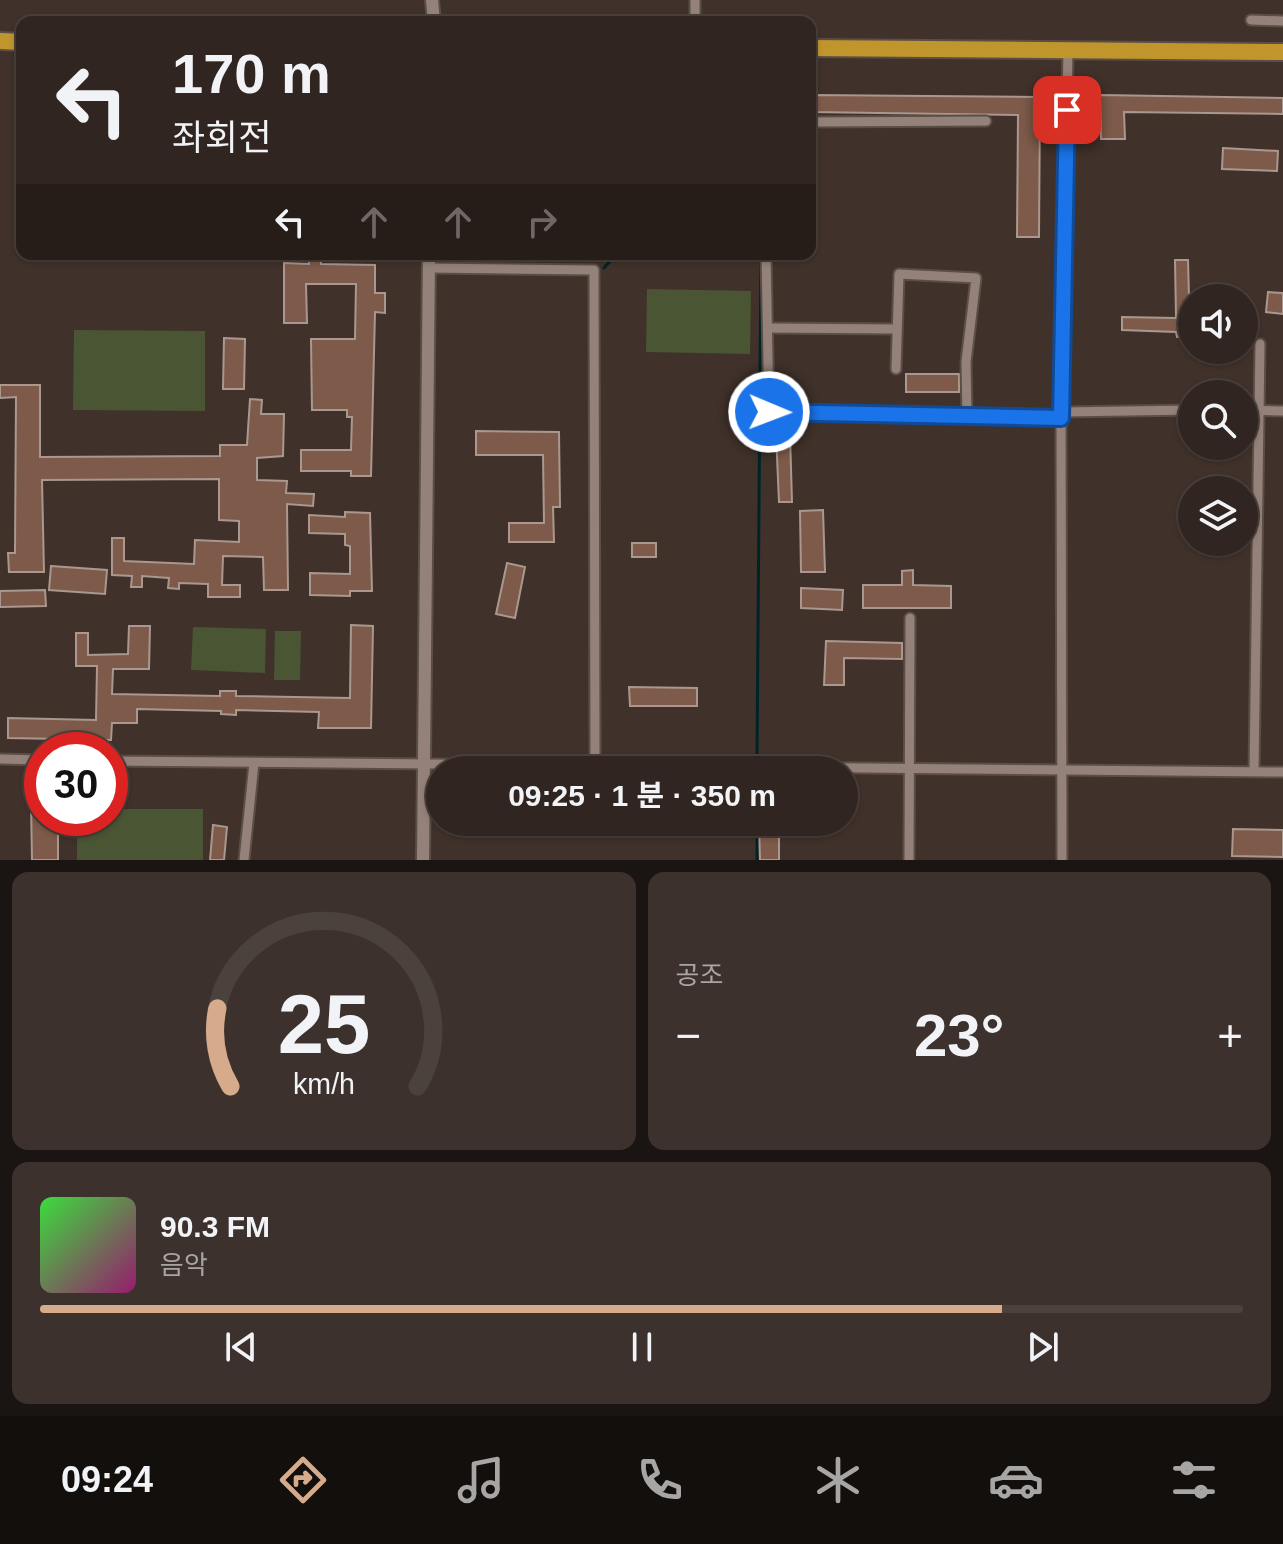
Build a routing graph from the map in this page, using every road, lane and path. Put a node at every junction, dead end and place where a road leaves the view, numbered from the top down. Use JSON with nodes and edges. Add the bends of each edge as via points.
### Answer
{"nodes":[{"id":1,"x":1251,"y":20,"type":"dead end"},
{"id":2,"x":1283,"y":21,"type":"edge"},
{"id":3,"x":816,"y":48,"type":"edge"},
{"id":4,"x":1068,"y":50,"type":"junction"},
{"id":5,"x":1283,"y":52,"type":"edge"},
{"id":6,"x":986,"y":121,"type":"dead end"},
{"id":7,"x":816,"y":122,"type":"edge"},
{"id":8,"x":429,"y":260,"type":"edge"},
{"id":9,"x":766,"y":260,"type":"edge"},
{"id":10,"x":430,"y":268,"type":"junction"},
{"id":11,"x":768,"y":328,"type":"junction"},
{"id":12,"x":897,"y":329,"type":"junction"},
{"id":13,"x":1260,"y":344,"type":"dead end"},
{"id":14,"x":896,"y":369,"type":"dead end"},
{"id":15,"x":1178,"y":411,"type":"edge"},
{"id":16,"x":1259,"y":411,"type":"junction"},
{"id":17,"x":1283,"y":411,"type":"edge"},
{"id":18,"x":1062,"y":415,"type":"junction"},
{"id":19,"x":967,"y":417,"type":"junction"},
{"id":20,"x":910,"y":618,"type":"dead end"},
{"id":21,"x":427,"y":756,"type":"edge"},
{"id":22,"x":595,"y":756,"type":"edge"},
{"id":23,"x":0,"y":759,"type":"edge"},
{"id":24,"x":24,"y":760,"type":"edge"},
{"id":25,"x":128,"y":761,"type":"edge"},
{"id":26,"x":254,"y":763,"type":"junction"},
{"id":27,"x":426,"y":763,"type":"edge"},
{"id":28,"x":858,"y":766,"type":"edge"},
{"id":29,"x":907,"y":767,"type":"junction"},
{"id":30,"x":1060,"y":767,"type":"junction"},
{"id":31,"x":1254,"y":771,"type":"junction"},
{"id":32,"x":1283,"y":772,"type":"edge"},
{"id":33,"x":426,"y":787,"type":"edge"},
{"id":34,"x":244,"y":860,"type":"edge"},
{"id":35,"x":423,"y":860,"type":"edge"},
{"id":36,"x":909,"y":860,"type":"edge"},
{"id":37,"x":1062,"y":860,"type":"edge"}],
"edges":[{"from":1,"to":2,"type":"street"},
{"from":3,"to":4,"type":"highway"},
{"from":4,"to":5,"type":"highway"},
{"from":4,"to":18,"type":"street"},
{"from":6,"to":7,"type":"street"},
{"from":8,"to":10,"type":"street"},
{"from":9,"to":11,"type":"street"},
{"from":10,"to":21,"type":"street"},
{"from":10,"to":22,"type":"street","via":[[594,270]]},
{"from":11,"to":12,"type":"street"},
{"from":11,"to":19,"type":"street","via":[[769,412]]},
{"from":12,"to":14,"type":"street"},
{"from":12,"to":19,"type":"street","via":[[899,274],[976,278],[966,362]]},
{"from":13,"to":16,"type":"street"},
{"from":15,"to":18,"type":"street"},
{"from":16,"to":17,"type":"street"},
{"from":16,"to":31,"type":"street"},
{"from":18,"to":19,"type":"street"},
{"from":18,"to":30,"type":"street"},
{"from":20,"to":29,"type":"street"},
{"from":23,"to":24,"type":"street"},
{"from":25,"to":26,"type":"street"},
{"from":26,"to":27,"type":"street"},
{"from":26,"to":34,"type":"street"},
{"from":28,"to":29,"type":"street"},
{"from":29,"to":30,"type":"street"},
{"from":29,"to":36,"type":"street"},
{"from":30,"to":31,"type":"street"},
{"from":30,"to":37,"type":"street"},
{"from":31,"to":32,"type":"street"},
{"from":33,"to":35,"type":"street"}]}
